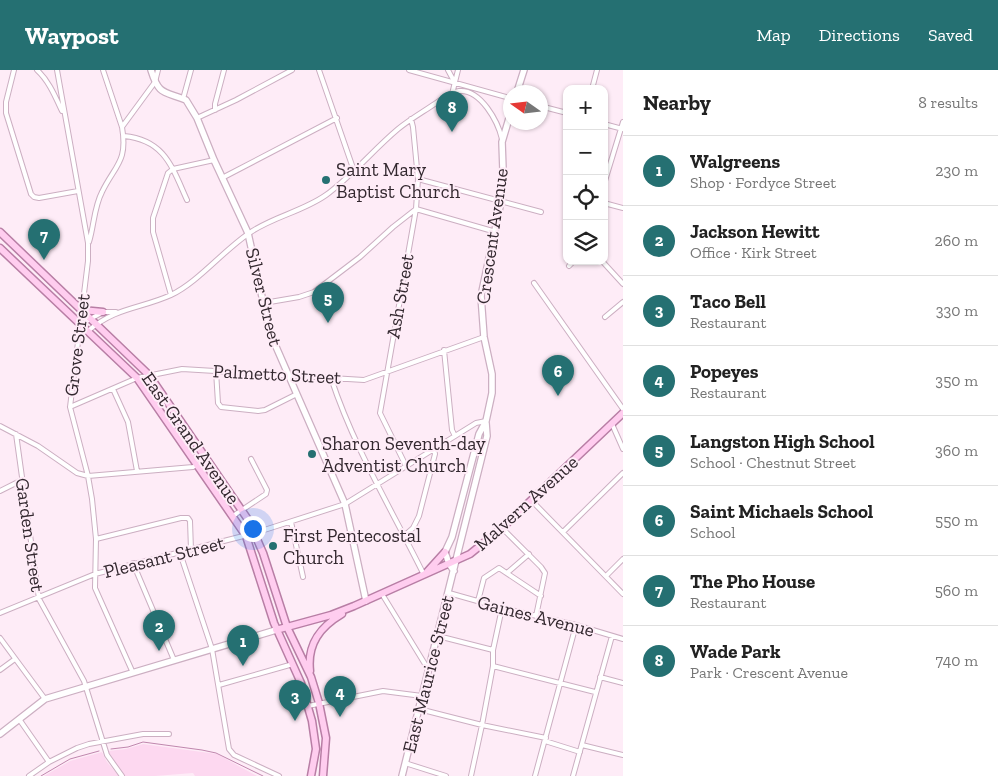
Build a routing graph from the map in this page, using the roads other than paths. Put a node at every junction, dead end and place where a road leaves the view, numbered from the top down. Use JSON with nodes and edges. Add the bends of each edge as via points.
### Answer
{"nodes":[{"id":1,"x":14,"y":70,"type":"edge"},
{"id":2,"x":37,"y":70,"type":"edge"},
{"id":3,"x":57,"y":70,"type":"edge"},
{"id":4,"x":103,"y":70,"type":"edge"},
{"id":5,"x":151,"y":70,"type":"edge"},
{"id":6,"x":158,"y":70,"type":"edge"},
{"id":7,"x":191,"y":70,"type":"edge"},
{"id":8,"x":224,"y":70,"type":"edge"},
{"id":9,"x":292,"y":70,"type":"edge"},
{"id":10,"x":319,"y":70,"type":"edge"},
{"id":11,"x":409,"y":70,"type":"edge"},
{"id":12,"x":448,"y":70,"type":"edge"},
{"id":13,"x":458,"y":70,"type":"edge"},
{"id":14,"x":524,"y":70,"type":"edge"},
{"id":15,"x":597,"y":70,"type":"edge"},
{"id":16,"x":155,"y":82,"type":"junction"},
{"id":17,"x":454,"y":83,"type":"junction"},
{"id":18,"x":519,"y":85,"type":"edge"},
{"id":19,"x":593,"y":85,"type":"edge"},
{"id":20,"x":452,"y":94,"type":"junction"},
{"id":21,"x":503,"y":96,"type":"edge"},
{"id":22,"x":183,"y":99,"type":"junction"},
{"id":23,"x":548,"y":108,"type":"edge"},
{"id":24,"x":215,"y":110,"type":"junction"},
{"id":25,"x":563,"y":112,"type":"edge"},
{"id":26,"x":64,"y":115,"type":"junction"},
{"id":27,"x":197,"y":118,"type":"junction"},
{"id":28,"x":337,"y":118,"type":"junction"},
{"id":29,"x":411,"y":119,"type":"junction"},
{"id":30,"x":623,"y":122,"type":"edge"},
{"id":31,"x":608,"y":125,"type":"edge"},
{"id":32,"x":122,"y":127,"type":"junction"},
{"id":33,"x":622,"y":129,"type":"edge"},
{"id":34,"x":506,"y":130,"type":"edge"},
{"id":35,"x":124,"y":136,"type":"junction"},
{"id":36,"x":502,"y":142,"type":"junction"},
{"id":37,"x":214,"y":160,"type":"junction"},
{"id":38,"x":173,"y":169,"type":"junction"},
{"id":39,"x":354,"y":171,"type":"junction"},
{"id":40,"x":607,"y":175,"type":"edge"},
{"id":41,"x":222,"y":178,"type":"junction"},
{"id":42,"x":418,"y":179,"type":"junction"},
{"id":43,"x":78,"y":191,"type":"junction"},
{"id":44,"x":186,"y":200,"type":"dead end"},
{"id":45,"x":501,"y":202,"type":"junction"},
{"id":46,"x":608,"y":204,"type":"edge"},
{"id":47,"x":623,"y":208,"type":"edge"},
{"id":48,"x":416,"y":209,"type":"junction"},
{"id":49,"x":541,"y":212,"type":"dead end"},
{"id":50,"x":0,"y":232,"type":"edge"},
{"id":51,"x":496,"y":232,"type":"junction"},
{"id":52,"x":248,"y":233,"type":"junction"},
{"id":53,"x":88,"y":243,"type":"junction"},
{"id":54,"x":0,"y":248,"type":"edge"},
{"id":55,"x":606,"y":265,"type":"edge"},
{"id":56,"x":534,"y":283,"type":"dead end"},
{"id":57,"x":623,"y":284,"type":"edge"},
{"id":58,"x":171,"y":295,"type":"junction"},
{"id":59,"x":623,"y":302,"type":"edge"},
{"id":60,"x":264,"y":303,"type":"junction"},
{"id":61,"x":82,"y":310,"type":"junction"},
{"id":62,"x":104,"y":312,"type":"junction"},
{"id":63,"x":119,"y":312,"type":"junction"},
{"id":64,"x":605,"y":317,"type":"dead end"},
{"id":65,"x":91,"y":318,"type":"junction"},
{"id":66,"x":81,"y":324,"type":"junction"},
{"id":67,"x":97,"y":324,"type":"junction"},
{"id":68,"x":88,"y":331,"type":"junction"},
{"id":69,"x":484,"y":337,"type":"junction"},
{"id":70,"x":444,"y":350,"type":"junction"},
{"id":71,"x":216,"y":371,"type":"junction"},
{"id":72,"x":386,"y":372,"type":"junction"},
{"id":73,"x":149,"y":375,"type":"junction"},
{"id":74,"x":288,"y":375,"type":"junction"},
{"id":75,"x":137,"y":378,"type":"junction"},
{"id":76,"x":332,"y":378,"type":"junction"},
{"id":77,"x":113,"y":389,"type":"junction"},
{"id":78,"x":296,"y":394,"type":"junction"},
{"id":79,"x":70,"y":407,"type":"junction"},
{"id":80,"x":623,"y":411,"type":"edge"},
{"id":81,"x":486,"y":421,"type":"junction"},
{"id":82,"x":612,"y":423,"type":"junction"},
{"id":83,"x":0,"y":426,"type":"edge"},
{"id":84,"x":16,"y":434,"type":"junction"},
{"id":85,"x":455,"y":436,"type":"junction"},
{"id":86,"x":434,"y":449,"type":"junction"},
{"id":87,"x":623,"y":449,"type":"edge"},
{"id":88,"x":251,"y":459,"type":"dead end"},
{"id":89,"x":207,"y":460,"type":"junction"},
{"id":90,"x":197,"y":466,"type":"junction"},
{"id":91,"x":406,"y":466,"type":"junction"},
{"id":92,"x":137,"y":471,"type":"junction"},
{"id":93,"x":623,"y":474,"type":"edge"},
{"id":94,"x":88,"y":476,"type":"junction"},
{"id":95,"x":22,"y":480,"type":"junction"},
{"id":96,"x":466,"y":483,"type":"junction"},
{"id":97,"x":377,"y":484,"type":"junction"},
{"id":98,"x":475,"y":485,"type":"junction"},
{"id":99,"x":0,"y":491,"type":"edge"},
{"id":100,"x":531,"y":500,"type":"junction"},
{"id":101,"x":345,"y":504,"type":"junction"},
{"id":102,"x":242,"y":510,"type":"junction"},
{"id":103,"x":233,"y":516,"type":"junction"},
{"id":104,"x":291,"y":522,"type":"junction"},
{"id":105,"x":502,"y":528,"type":"junction"},
{"id":106,"x":562,"y":532,"type":"junction"},
{"id":107,"x":255,"y":534,"type":"junction"},
{"id":108,"x":246,"y":536,"type":"junction"},
{"id":109,"x":404,"y":536,"type":"junction"},
{"id":110,"x":452,"y":537,"type":"junction"},
{"id":111,"x":96,"y":539,"type":"junction"},
{"id":112,"x":460,"y":539,"type":"junction"},
{"id":113,"x":191,"y":550,"type":"junction"},
{"id":114,"x":445,"y":552,"type":"junction"},
{"id":115,"x":180,"y":553,"type":"junction"},
{"id":116,"x":529,"y":554,"type":"junction"},
{"id":117,"x":623,"y":558,"type":"edge"},
{"id":118,"x":456,"y":561,"type":"junction"},
{"id":119,"x":134,"y":563,"type":"junction"},
{"id":120,"x":449,"y":564,"type":"junction"},
{"id":121,"x":454,"y":571,"type":"junction"},
{"id":122,"x":507,"y":573,"type":"junction"},
{"id":123,"x":95,"y":574,"type":"junction"},
{"id":124,"x":424,"y":575,"type":"junction"},
{"id":125,"x":606,"y":576,"type":"junction"},
{"id":126,"x":303,"y":577,"type":"dead end"},
{"id":127,"x":449,"y":593,"type":"junction"},
{"id":128,"x":382,"y":594,"type":"junction"},
{"id":129,"x":623,"y":594,"type":"edge"},
{"id":130,"x":38,"y":596,"type":"junction"},
{"id":131,"x":541,"y":596,"type":"junction"},
{"id":132,"x":366,"y":601,"type":"junction"},
{"id":133,"x":478,"y":601,"type":"junction"},
{"id":134,"x":354,"y":606,"type":"junction"},
{"id":135,"x":502,"y":608,"type":"junction"},
{"id":136,"x":0,"y":613,"type":"edge"},
{"id":137,"x":536,"y":616,"type":"junction"},
{"id":138,"x":576,"y":625,"type":"junction"},
{"id":139,"x":287,"y":627,"type":"junction"},
{"id":140,"x":276,"y":630,"type":"junction"},
{"id":141,"x":438,"y":636,"type":"junction"},
{"id":142,"x":612,"y":636,"type":"junction"},
{"id":143,"x":0,"y":638,"type":"edge"},
{"id":144,"x":623,"y":639,"type":"edge"},
{"id":145,"x":212,"y":649,"type":"junction"},
{"id":146,"x":493,"y":650,"type":"junction"},
{"id":147,"x":15,"y":659,"type":"junction"},
{"id":148,"x":174,"y":660,"type":"junction"},
{"id":149,"x":293,"y":664,"type":"junction"},
{"id":150,"x":493,"y":666,"type":"junction"},
{"id":151,"x":0,"y":670,"type":"edge"},
{"id":152,"x":428,"y":670,"type":"junction"},
{"id":153,"x":132,"y":673,"type":"junction"},
{"id":154,"x":311,"y":677,"type":"junction"},
{"id":155,"x":600,"y":677,"type":"junction"},
{"id":156,"x":623,"y":683,"type":"edge"},
{"id":157,"x":561,"y":684,"type":"junction"},
{"id":158,"x":219,"y":685,"type":"junction"},
{"id":159,"x":86,"y":686,"type":"junction"},
{"id":160,"x":595,"y":692,"type":"junction"},
{"id":161,"x":422,"y":696,"type":"junction"},
{"id":162,"x":45,"y":699,"type":"junction"},
{"id":163,"x":319,"y":703,"type":"junction"},
{"id":164,"x":308,"y":706,"type":"junction"},
{"id":165,"x":419,"y":709,"type":"junction"},
{"id":166,"x":19,"y":719,"type":"junction"},
{"id":167,"x":482,"y":725,"type":"junction"},
{"id":168,"x":0,"y":734,"type":"edge"},
{"id":169,"x":169,"y":734,"type":"dead end"},
{"id":170,"x":545,"y":739,"type":"junction"},
{"id":171,"x":103,"y":742,"type":"junction"},
{"id":172,"x":582,"y":745,"type":"junction"},
{"id":173,"x":580,"y":752,"type":"junction"},
{"id":174,"x":623,"y":755,"type":"edge"},
{"id":175,"x":49,"y":762,"type":"junction"},
{"id":176,"x":405,"y":763,"type":"junction"},
{"id":177,"x":29,"y":776,"type":"edge"},
{"id":178,"x":122,"y":776,"type":"edge"},
{"id":179,"x":279,"y":776,"type":"edge"},
{"id":180,"x":311,"y":776,"type":"edge"},
{"id":181,"x":323,"y":776,"type":"edge"},
{"id":182,"x":402,"y":776,"type":"edge"},
{"id":183,"x":446,"y":776,"type":"edge"},
{"id":184,"x":471,"y":776,"type":"edge"},
{"id":185,"x":535,"y":776,"type":"edge"},
{"id":186,"x":573,"y":776,"type":"edge"}],
"edges":[{"from":1,"to":43,"type":"street","via":[[6,113],[31,194],[39,198]]},
{"from":2,"to":26,"type":"street","via":[[52,89]]},
{"from":3,"to":26,"type":"street","name":"Grove Street"},
{"from":4,"to":32,"type":"street"},
{"from":5,"to":16,"type":"street"},
{"from":6,"to":16,"type":"street"},
{"from":7,"to":22,"type":"street"},
{"from":8,"to":24,"type":"street"},
{"from":9,"to":24,"type":"street"},
{"from":10,"to":28,"type":"street"},
{"from":11,"to":17,"type":"street"},
{"from":12,"to":17,"type":"street"},
{"from":13,"to":17,"type":"street"},
{"from":14,"to":18,"type":"street"},
{"from":15,"to":19,"type":"street"},
{"from":16,"to":22,"type":"street","name":"Silver Street","via":[[164,92]]},
{"from":16,"to":32,"type":"street"},
{"from":17,"to":20,"type":"street"},
{"from":17,"to":21,"type":"street"},
{"from":20,"to":29,"type":"street"},
{"from":20,"to":36,"type":"street","name":"Crescent Avenue","via":[[468,92],[482,102],[499,126]]},
{"from":22,"to":27,"type":"street","name":"Silver Street"},
{"from":23,"to":25,"type":"street"},
{"from":24,"to":27,"type":"street"},
{"from":26,"to":43,"type":"street","name":"Grove Street"},
{"from":27,"to":37,"type":"street","name":"Silver Street"},
{"from":28,"to":39,"type":"street"},
{"from":28,"to":41,"type":"street"},
{"from":29,"to":39,"type":"street"},
{"from":29,"to":42,"type":"street","name":"Ash Street"},
{"from":30,"to":33,"type":"street"},
{"from":31,"to":33,"type":"street"},
{"from":32,"to":35,"type":"street"},
{"from":33,"to":40,"type":"street"},
{"from":34,"to":36,"type":"street"},
{"from":35,"to":38,"type":"street","via":[[135,137],[156,147]]},
{"from":35,"to":53,"type":"street","via":[[121,160],[102,193]]},
{"from":36,"to":45,"type":"street","name":"Crescent Avenue"},
{"from":37,"to":38,"type":"street"},
{"from":37,"to":41,"type":"street","name":"Silver Street"},
{"from":38,"to":44,"type":"street"},
{"from":38,"to":58,"type":"street","via":[[168,173],[153,218],[153,232]]},
{"from":39,"to":52,"type":"street","via":[[322,197]]},
{"from":41,"to":52,"type":"street","name":"Silver Street"},
{"from":42,"to":45,"type":"street"},
{"from":42,"to":48,"type":"street","name":"Ash Street"},
{"from":43,"to":53,"type":"street","name":"Grove Street"},
{"from":45,"to":49,"type":"street"},
{"from":45,"to":51,"type":"street","name":"Crescent Avenue"},
{"from":46,"to":47,"type":"street"},
{"from":48,"to":51,"type":"street"},
{"from":48,"to":60,"type":"street","via":[[327,282],[306,295]]},
{"from":48,"to":72,"type":"street","name":"Ash Street"},
{"from":50,"to":61,"type":"main road","name":"East Grand Avenue"},
{"from":51,"to":69,"type":"street","name":"Crescent Avenue","via":[[481,296]]},
{"from":52,"to":58,"type":"street"},
{"from":52,"to":60,"type":"street","name":"Silver Street"},
{"from":53,"to":61,"type":"street","name":"Grove Street"},
{"from":54,"to":66,"type":"main road","name":"East Grand Avenue"},
{"from":55,"to":57,"type":"street"},
{"from":56,"to":80,"type":"street"},
{"from":58,"to":63,"type":"street"},
{"from":59,"to":64,"type":"street"},
{"from":60,"to":74,"type":"street","name":"Silver Street","via":[[270,333]]},
{"from":61,"to":62,"type":"main road"},
{"from":61,"to":65,"type":"main road","name":"East Grand Avenue"},
{"from":61,"to":66,"type":"street","name":"Grove Street"},
{"from":62,"to":63,"type":"street"},
{"from":62,"to":65,"type":"street"},
{"from":63,"to":67,"type":"street"},
{"from":65,"to":66,"type":"street"},
{"from":65,"to":67,"type":"main road","name":"East Grand Avenue"},
{"from":66,"to":68,"type":"main road","name":"East Grand Avenue"},
{"from":66,"to":79,"type":"street","name":"Grove Street"},
{"from":67,"to":68,"type":"street"},
{"from":67,"to":73,"type":"main road","name":"East Grand Avenue"},
{"from":68,"to":75,"type":"main road","name":"East Grand Avenue"},
{"from":69,"to":70,"type":"street","name":"Palmetto Street"},
{"from":69,"to":81,"type":"street","name":"Crescent Avenue","via":[[492,374]]},
{"from":70,"to":72,"type":"street","name":"Palmetto Street"},
{"from":70,"to":85,"type":"street"},
{"from":71,"to":73,"type":"street","name":"Palmetto Street","via":[[182,369]]},
{"from":71,"to":74,"type":"street","name":"Palmetto Street"},
{"from":71,"to":78,"type":"street","via":[[221,407],[258,412]]},
{"from":72,"to":76,"type":"street","name":"Palmetto Street","via":[[364,380]]},
{"from":72,"to":91,"type":"street","name":"Ash Street","via":[[380,413]]},
{"from":73,"to":75,"type":"street","name":"Palmetto Street"},
{"from":73,"to":89,"type":"main road","name":"East Grand Avenue"},
{"from":74,"to":76,"type":"street","name":"Palmetto Street"},
{"from":74,"to":78,"type":"street","name":"Silver Street"},
{"from":75,"to":77,"type":"street","name":"Palmetto Street"},
{"from":75,"to":90,"type":"main road","name":"East Grand Avenue"},
{"from":76,"to":97,"type":"street","via":[[343,413]]},
{"from":77,"to":79,"type":"street","name":"Palmetto Street"},
{"from":77,"to":92,"type":"street","via":[[128,422]]},
{"from":78,"to":101,"type":"street","name":"Silver Street"},
{"from":79,"to":94,"type":"street","name":"Grove Street"},
{"from":80,"to":82,"type":"main road","name":"Malvern Avenue"},
{"from":81,"to":85,"type":"street","name":"Pleasant Street","via":[[476,423]]},
{"from":81,"to":96,"type":"street","name":"Crescent Avenue","via":[[479,434]]},
{"from":81,"to":98,"type":"street","name":"Crescent Avenue","via":[[487,436]]},
{"from":82,"to":87,"type":"street"},
{"from":82,"to":100,"type":"main road","name":"Malvern Avenue"},
{"from":83,"to":84,"type":"street"},
{"from":84,"to":94,"type":"street","via":[[77,473]]},
{"from":84,"to":95,"type":"street","name":"Garden Street"},
{"from":85,"to":86,"type":"street","name":"Pleasant Street"},
{"from":86,"to":91,"type":"street","name":"Pleasant Street"},
{"from":86,"to":109,"type":"street","via":[[419,516]]},
{"from":88,"to":102,"type":"street","via":[[267,490]]},
{"from":89,"to":90,"type":"street"},
{"from":89,"to":102,"type":"main road","name":"East Grand Avenue"},
{"from":90,"to":92,"type":"street"},
{"from":90,"to":103,"type":"main road","name":"East Grand Avenue"},
{"from":91,"to":97,"type":"street","name":"Pleasant Street"},
{"from":92,"to":94,"type":"street"},
{"from":93,"to":106,"type":"street"},
{"from":94,"to":111,"type":"street","name":"Grove Street"},
{"from":95,"to":99,"type":"street"},
{"from":95,"to":130,"type":"street","name":"Garden Street"},
{"from":96,"to":98,"type":"street"},
{"from":96,"to":110,"type":"street","name":"Crescent Avenue"},
{"from":97,"to":101,"type":"street","name":"Pleasant Street"},
{"from":97,"to":109,"type":"street"},
{"from":98,"to":112,"type":"street","name":"Crescent Avenue"},
{"from":100,"to":105,"type":"main road","name":"Malvern Avenue"},
{"from":100,"to":106,"type":"street"},
{"from":101,"to":104,"type":"street","name":"Pleasant Street"},
{"from":101,"to":132,"type":"street","name":"Silver Street"},
{"from":102,"to":103,"type":"street"},
{"from":102,"to":107,"type":"main road","name":"East Grand Avenue"},
{"from":103,"to":108,"type":"main road","name":"East Grand Avenue"},
{"from":104,"to":107,"type":"street","name":"Pleasant Street"},
{"from":104,"to":126,"type":"street"},
{"from":105,"to":116,"type":"street"},
{"from":105,"to":118,"type":"main road","name":"Malvern Avenue"},
{"from":106,"to":125,"type":"street"},
{"from":107,"to":108,"type":"street","name":"Pleasant Street"},
{"from":107,"to":139,"type":"main road","name":"East Grand Avenue"},
{"from":108,"to":113,"type":"street","name":"Pleasant Street"},
{"from":108,"to":140,"type":"main road","name":"East Grand Avenue"},
{"from":109,"to":124,"type":"street"},
{"from":110,"to":112,"type":"street"},
{"from":110,"to":114,"type":"street","name":"Crescent Avenue"},
{"from":111,"to":113,"type":"street","via":[[188,518]]},
{"from":111,"to":123,"type":"street","name":"Grove Street"},
{"from":112,"to":118,"type":"street","name":"Crescent Avenue"},
{"from":113,"to":115,"type":"street","name":"Pleasant Street"},
{"from":114,"to":120,"type":"street"},
{"from":114,"to":124,"type":"main road"},
{"from":115,"to":119,"type":"street","name":"Pleasant Street"},
{"from":115,"to":145,"type":"street"},
{"from":116,"to":122,"type":"street"},
{"from":116,"to":131,"type":"street","via":[[545,573]]},
{"from":117,"to":125,"type":"street"},
{"from":118,"to":120,"type":"main road","name":"Malvern Avenue"},
{"from":118,"to":121,"type":"street","name":"East Maurice Street"},
{"from":119,"to":123,"type":"street","name":"Pleasant Street"},
{"from":119,"to":148,"type":"street"},
{"from":120,"to":121,"type":"street","name":"East Maurice Street"},
{"from":120,"to":124,"type":"main road","name":"Malvern Avenue"},
{"from":121,"to":127,"type":"street","name":"East Maurice Street"},
{"from":122,"to":131,"type":"street"},
{"from":122,"to":133,"type":"street","via":[[500,568],[484,578]]},
{"from":123,"to":130,"type":"street","name":"Pleasant Street"},
{"from":123,"to":153,"type":"street","name":"Grove Street","via":[[95,588]]},
{"from":124,"to":128,"type":"main road","name":"Malvern Avenue"},
{"from":125,"to":129,"type":"street"},
{"from":127,"to":133,"type":"street","name":"Gaines Avenue"},
{"from":127,"to":141,"type":"street","name":"East Maurice Street"},
{"from":128,"to":132,"type":"main road","name":"Malvern Avenue"},
{"from":128,"to":152,"type":"street"},
{"from":130,"to":136,"type":"street","name":"Pleasant Street"},
{"from":130,"to":159,"type":"street","name":"Garden Street"},
{"from":131,"to":137,"type":"street"},
{"from":132,"to":134,"type":"main road","name":"Malvern Avenue"},
{"from":133,"to":135,"type":"street","name":"Gaines Avenue"},
{"from":134,"to":139,"type":"main road","name":"Malvern Avenue"},
{"from":134,"to":154,"type":"main road","via":[[324,626],[317,635],[310,657]]},
{"from":135,"to":137,"type":"street","name":"Gaines Avenue"},
{"from":135,"to":146,"type":"street"},
{"from":137,"to":138,"type":"street","name":"Gaines Avenue"},
{"from":138,"to":142,"type":"street","name":"Gaines Avenue"},
{"from":138,"to":157,"type":"street"},
{"from":139,"to":140,"type":"main road","name":"Malvern Avenue"},
{"from":139,"to":154,"type":"main road","name":"East Grand Avenue"},
{"from":140,"to":145,"type":"street","name":"Malvern Avenue"},
{"from":140,"to":149,"type":"main road","name":"East Grand Avenue"},
{"from":141,"to":146,"type":"street"},
{"from":141,"to":152,"type":"street","name":"East Maurice Street"},
{"from":142,"to":144,"type":"street","name":"Gaines Avenue"},
{"from":142,"to":155,"type":"street"},
{"from":143,"to":147,"type":"street"},
{"from":145,"to":148,"type":"street","name":"Malvern Avenue"},
{"from":145,"to":158,"type":"street"},
{"from":146,"to":150,"type":"street"},
{"from":147,"to":151,"type":"street"},
{"from":147,"to":162,"type":"street"},
{"from":148,"to":153,"type":"street","name":"Malvern Avenue"},
{"from":149,"to":158,"type":"street"},
{"from":149,"to":164,"type":"main road","name":"East Grand Avenue"},
{"from":150,"to":157,"type":"street"},
{"from":150,"to":167,"type":"street"},
{"from":152,"to":161,"type":"street","name":"East Maurice Street"},
{"from":153,"to":159,"type":"street","name":"Malvern Avenue"},
{"from":154,"to":163,"type":"main road","name":"East Grand Avenue"},
{"from":155,"to":156,"type":"street"},
{"from":155,"to":160,"type":"street"},
{"from":157,"to":160,"type":"street"},
{"from":157,"to":170,"type":"street"},
{"from":158,"to":179,"type":"street","via":[[229,750]]},
{"from":159,"to":162,"type":"street","name":"Malvern Avenue"},
{"from":159,"to":171,"type":"street","name":"Garden Street"},
{"from":160,"to":172,"type":"street"},
{"from":161,"to":163,"type":"street","via":[[383,691]]},
{"from":161,"to":165,"type":"street","name":"East Maurice Street"},
{"from":162,"to":166,"type":"street","name":"Malvern Avenue"},
{"from":163,"to":164,"type":"street"},
{"from":163,"to":181,"type":"main road","name":"East Grand Avenue","via":[[326,738]]},
{"from":164,"to":180,"type":"main road","name":"East Grand Avenue","via":[[316,749]]},
{"from":165,"to":167,"type":"street"},
{"from":165,"to":176,"type":"street","name":"East Maurice Street"},
{"from":166,"to":168,"type":"street","name":"Malvern Avenue"},
{"from":166,"to":175,"type":"street"},
{"from":167,"to":170,"type":"street"},
{"from":167,"to":184,"type":"street"},
{"from":169,"to":171,"type":"street","via":[[143,734]]},
{"from":170,"to":173,"type":"street"},
{"from":170,"to":185,"type":"street"},
{"from":171,"to":175,"type":"street","via":[[77,748]]},
{"from":171,"to":178,"type":"street","name":"Garden Street","via":[[108,759]]},
{"from":172,"to":173,"type":"street"},
{"from":172,"to":174,"type":"street"},
{"from":173,"to":186,"type":"street"},
{"from":175,"to":177,"type":"street"},
{"from":176,"to":182,"type":"street","name":"East Maurice Street"},
{"from":176,"to":183,"type":"street"}]}
